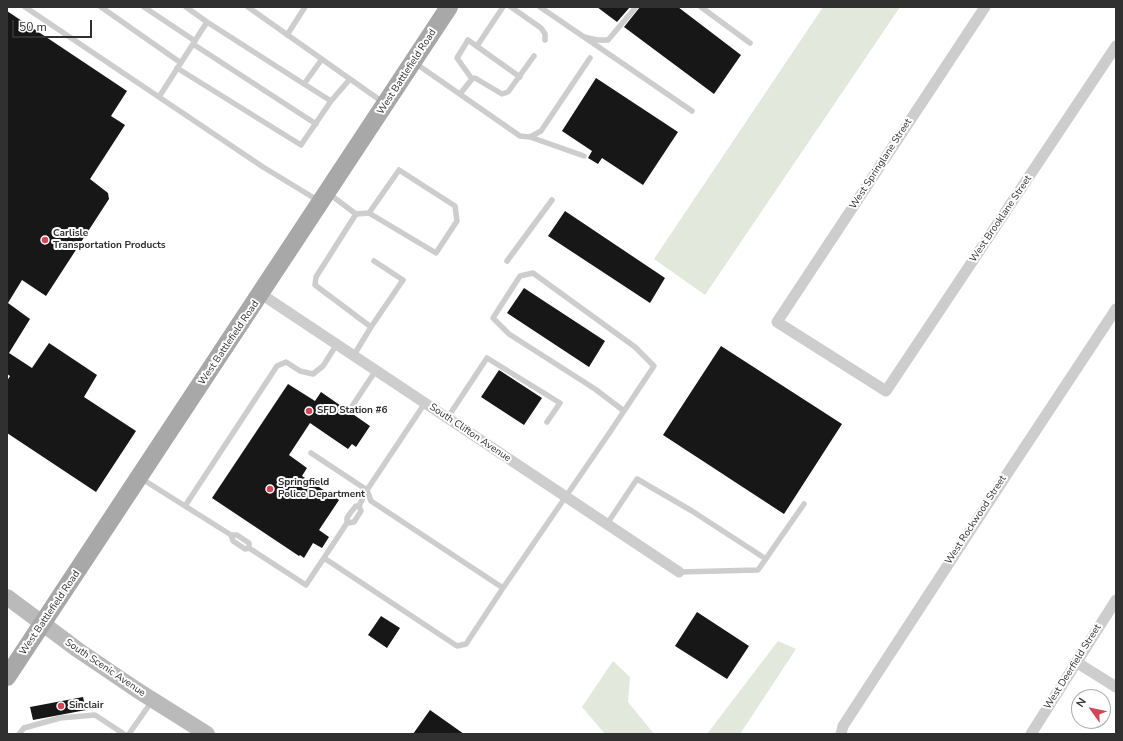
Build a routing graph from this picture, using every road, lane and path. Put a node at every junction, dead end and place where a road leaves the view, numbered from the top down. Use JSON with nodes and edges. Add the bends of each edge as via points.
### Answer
{"nodes":[{"id":1,"x":25,"y":7,"type":"edge"},
{"id":2,"x":101,"y":7,"type":"edge"},
{"id":3,"x":144,"y":7,"type":"edge"},
{"id":4,"x":186,"y":7,"type":"edge"},
{"id":5,"x":248,"y":7,"type":"edge"},
{"id":6,"x":305,"y":7,"type":"edge"},
{"id":7,"x":449,"y":7,"type":"edge"},
{"id":8,"x":503,"y":7,"type":"edge"},
{"id":9,"x":511,"y":7,"type":"edge"},
{"id":10,"x":540,"y":7,"type":"edge"},
{"id":11,"x":636,"y":7,"type":"edge"},
{"id":12,"x":701,"y":7,"type":"edge"},
{"id":13,"x":985,"y":7,"type":"edge"},
{"id":14,"x":207,"y":22,"type":"junction"},
{"id":15,"x":287,"y":34,"type":"junction"},
{"id":16,"x":584,"y":37,"type":"junction"},
{"id":17,"x":544,"y":40,"type":"dead end"},
{"id":18,"x":194,"y":42,"type":"junction"},
{"id":19,"x":750,"y":43,"type":"dead end"},
{"id":20,"x":477,"y":46,"type":"junction"},
{"id":21,"x":1116,"y":46,"type":"edge"},
{"id":22,"x":534,"y":56,"type":"dead end"},
{"id":23,"x":590,"y":58,"type":"dead end"},
{"id":24,"x":322,"y":59,"type":"junction"},
{"id":25,"x":413,"y":62,"type":"junction"},
{"id":26,"x":181,"y":63,"type":"junction"},
{"id":27,"x":177,"y":68,"type":"junction"},
{"id":28,"x":520,"y":76,"type":"junction"},
{"id":29,"x":350,"y":79,"type":"junction"},
{"id":30,"x":472,"y":79,"type":"junction"},
{"id":31,"x":304,"y":84,"type":"junction"},
{"id":32,"x":460,"y":94,"type":"junction"},
{"id":33,"x":159,"y":97,"type":"junction"},
{"id":34,"x":331,"y":101,"type":"junction"},
{"id":35,"x":385,"y":104,"type":"junction"},
{"id":36,"x":692,"y":111,"type":"dead end"},
{"id":37,"x":316,"y":124,"type":"junction"},
{"id":38,"x":530,"y":137,"type":"junction"},
{"id":39,"x":584,"y":156,"type":"dead end"},
{"id":40,"x":324,"y":197,"type":"junction"},
{"id":41,"x":552,"y":200,"type":"dead end"},
{"id":42,"x":369,"y":213,"type":"junction"},
{"id":43,"x":356,"y":214,"type":"junction"},
{"id":44,"x":374,"y":261,"type":"dead end"},
{"id":45,"x":507,"y":261,"type":"dead end"},
{"id":46,"x":261,"y":294,"type":"junction"},
{"id":47,"x":1116,"y":309,"type":"edge"},
{"id":48,"x":371,"y":327,"type":"junction"},
{"id":49,"x":337,"y":344,"type":"junction"},
{"id":50,"x":354,"y":355,"type":"junction"},
{"id":51,"x":376,"y":370,"type":"junction"},
{"id":52,"x":886,"y":391,"type":"joint"},
{"id":53,"x":425,"y":403,"type":"junction"},
{"id":54,"x":351,"y":408,"type":"dead end"},
{"id":55,"x":624,"y":411,"type":"junction"},
{"id":56,"x":448,"y":418,"type":"junction"},
{"id":57,"x":547,"y":422,"type":"dead end"},
{"id":58,"x":311,"y":454,"type":"dead end"},
{"id":59,"x":140,"y":477,"type":"junction"},
{"id":60,"x":367,"y":490,"type":"junction"},
{"id":61,"x":566,"y":496,"type":"junction"},
{"id":62,"x":804,"y":504,"type":"dead end"},
{"id":63,"x":185,"y":506,"type":"junction"},
{"id":64,"x":607,"y":524,"type":"junction"},
{"id":65,"x":324,"y":558,"type":"junction"},
{"id":66,"x":766,"y":559,"type":"junction"},
{"id":67,"x":679,"y":572,"type":"joint"},
{"id":68,"x":504,"y":588,"type":"junction"},
{"id":69,"x":7,"y":598,"type":"edge"},
{"id":70,"x":1116,"y":600,"type":"edge"},
{"id":71,"x":42,"y":624,"type":"junction"},
{"id":72,"x":1076,"y":662,"type":"junction"},
{"id":73,"x":7,"y":677,"type":"edge"},
{"id":74,"x":1116,"y":687,"type":"edge"},
{"id":75,"x":152,"y":700,"type":"junction"},
{"id":76,"x":19,"y":734,"type":"edge"},
{"id":77,"x":124,"y":734,"type":"edge"},
{"id":78,"x":129,"y":734,"type":"edge"},
{"id":79,"x":207,"y":734,"type":"edge"},
{"id":80,"x":841,"y":734,"type":"edge"},
{"id":81,"x":1031,"y":734,"type":"edge"}],
"edges":[{"from":1,"to":33,"type":"lane"},
{"from":2,"to":26,"type":"lane"},
{"from":3,"to":18,"type":"lane"},
{"from":4,"to":14,"type":"lane"},
{"from":5,"to":15,"type":"lane"},
{"from":6,"to":15,"type":"lane"},
{"from":7,"to":25,"type":"main road","name":"West Battlefield Road"},
{"from":8,"to":20,"type":"lane"},
{"from":9,"to":17,"type":"lane","via":[[541,28],[545,34]]},
{"from":10,"to":16,"type":"lane"},
{"from":11,"to":16,"type":"lane","via":[[608,40]]},
{"from":12,"to":19,"type":"lane"},
{"from":13,"to":52,"type":"street","name":"West Springlane Street","via":[[777,322]]},
{"from":14,"to":18,"type":"lane"},
{"from":14,"to":31,"type":"lane"},
{"from":15,"to":24,"type":"lane"},
{"from":16,"to":36,"type":"lane"},
{"from":18,"to":26,"type":"lane"},
{"from":18,"to":37,"type":"lane"},
{"from":20,"to":28,"type":"lane"},
{"from":20,"to":30,"type":"lane","via":[[468,40],[457,58]]},
{"from":21,"to":52,"type":"street","name":"West Brooklane Street"},
{"from":22,"to":28,"type":"lane"},
{"from":23,"to":38,"type":"lane","via":[[541,131]]},
{"from":24,"to":29,"type":"lane"},
{"from":24,"to":31,"type":"lane"},
{"from":25,"to":32,"type":"lane"},
{"from":25,"to":35,"type":"main road","name":"West Battlefield Road"},
{"from":26,"to":27,"type":"lane"},
{"from":27,"to":33,"type":"lane"},
{"from":27,"to":37,"type":"lane","via":[[301,145]]},
{"from":28,"to":30,"type":"lane","via":[[508,92],[502,94],[476,78]]},
{"from":29,"to":34,"type":"lane"},
{"from":29,"to":35,"type":"lane"},
{"from":30,"to":32,"type":"lane"},
{"from":31,"to":34,"type":"lane"},
{"from":32,"to":38,"type":"lane","via":[[520,136]]},
{"from":33,"to":40,"type":"lane","via":[[263,167]]},
{"from":34,"to":37,"type":"lane"},
{"from":35,"to":40,"type":"main road","name":"West Battlefield Road"},
{"from":38,"to":39,"type":"lane"},
{"from":40,"to":43,"type":"lane"},
{"from":40,"to":46,"type":"main road","name":"West Battlefield Road"},
{"from":41,"to":45,"type":"lane"},
{"from":42,"to":42,"type":"lane","via":[[399,170],[455,206],[457,221],[436,253]]},
{"from":42,"to":43,"type":"lane"},
{"from":43,"to":48,"type":"lane","via":[[316,277],[314,285]]},
{"from":44,"to":48,"type":"lane","via":[[403,280]]},
{"from":46,"to":49,"type":"street","name":"South Clifton Avenue"},
{"from":46,"to":59,"type":"main road","name":"West Battlefield Road"},
{"from":47,"to":80,"type":"street","name":"West Rockwood Street","via":[[987,503],[843,726]]},
{"from":48,"to":50,"type":"lane"},
{"from":49,"to":50,"type":"street","name":"South Clifton Avenue"},
{"from":49,"to":63,"type":"lane","via":[[323,366],[312,374],[300,371],[286,362],[277,366]]},
{"from":50,"to":51,"type":"street","name":"South Clifton Avenue"},
{"from":51,"to":53,"type":"street","name":"South Clifton Avenue"},
{"from":51,"to":54,"type":"lane"},
{"from":53,"to":56,"type":"street","name":"South Clifton Avenue"},
{"from":53,"to":60,"type":"lane"},
{"from":55,"to":55,"type":"lane","via":[[654,366],[635,347],[533,273],[520,276],[493,318],[509,334]]},
{"from":55,"to":61,"type":"lane"},
{"from":56,"to":57,"type":"lane","via":[[487,358],[560,403]]},
{"from":56,"to":61,"type":"street","name":"South Clifton Avenue"},
{"from":58,"to":60,"type":"lane"},
{"from":59,"to":63,"type":"lane"},
{"from":59,"to":71,"type":"main road","name":"West Battlefield Road"},
{"from":60,"to":65,"type":"lane"},
{"from":60,"to":68,"type":"lane","via":[[371,501]]},
{"from":61,"to":64,"type":"street","name":"South Clifton Avenue"},
{"from":61,"to":68,"type":"lane"},
{"from":62,"to":66,"type":"lane"},
{"from":63,"to":65,"type":"lane","via":[[231,535],[237,535],[249,543],[249,548],[306,585]]},
{"from":64,"to":66,"type":"lane","via":[[637,479]]},
{"from":64,"to":67,"type":"street","name":"South Clifton Avenue"},
{"from":65,"to":68,"type":"lane","via":[[457,646],[466,644]]},
{"from":66,"to":67,"type":"lane","via":[[758,570]]},
{"from":69,"to":71,"type":"main road","name":"South Scenic Avenue"},
{"from":70,"to":72,"type":"street","name":"West Deerfield Street"},
{"from":71,"to":73,"type":"main road","name":"West Battlefield Road"},
{"from":71,"to":75,"type":"main road","name":"South Scenic Avenue"},
{"from":72,"to":74,"type":"street"},
{"from":72,"to":81,"type":"street","name":"West Deerfield Street"},
{"from":75,"to":78,"type":"lane"},
{"from":75,"to":79,"type":"main road","name":"South Scenic Avenue"},
{"from":76,"to":77,"type":"lane","via":[[24,728],[60,718],[95,715]]}]}
